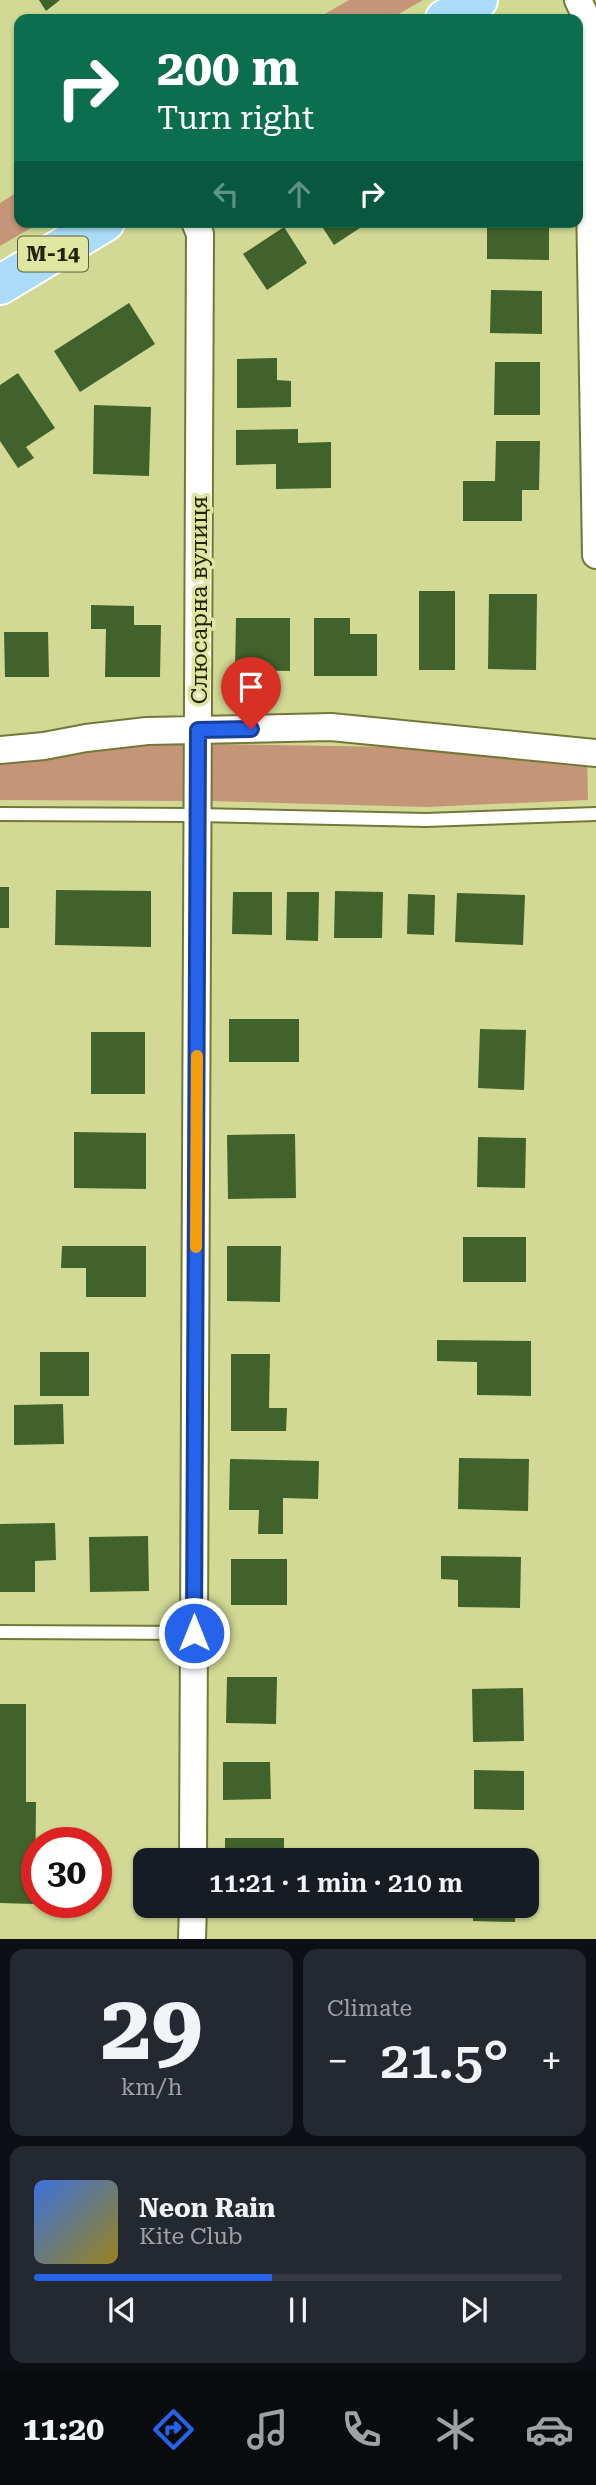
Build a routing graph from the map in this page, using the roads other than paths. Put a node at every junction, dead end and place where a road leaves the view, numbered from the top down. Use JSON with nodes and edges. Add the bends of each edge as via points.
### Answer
{"nodes":[{"id":1,"x":578,"y":0,"type":"edge"},
{"id":2,"x":96,"y":228,"type":"edge"},
{"id":3,"x":198,"y":228,"type":"edge"},
{"id":4,"x":0,"y":285,"type":"edge"},
{"id":5,"x":596,"y":555,"type":"edge"},
{"id":6,"x":198,"y":730,"type":"junction"},
{"id":7,"x":0,"y":750,"type":"edge"},
{"id":8,"x":596,"y":753,"type":"edge"},
{"id":9,"x":0,"y":814,"type":"edge"},
{"id":10,"x":596,"y":814,"type":"edge"},
{"id":11,"x":198,"y":815,"type":"junction"},
{"id":12,"x":0,"y":1632,"type":"edge"},
{"id":13,"x":194,"y":1633,"type":"junction"},
{"id":14,"x":193,"y":1848,"type":"edge"},
{"id":15,"x":192,"y":1918,"type":"edge"},
{"id":16,"x":192,"y":1939,"type":"edge"}],
"edges":[{"from":1,"to":5,"type":"street","via":[[587,19]]},
{"from":2,"to":4,"type":"highway","number":"М-14"},
{"from":3,"to":6,"type":"street","name":"Слюсарна вулиця"},
{"from":6,"to":7,"type":"street","via":[[147,731]]},
{"from":6,"to":8,"type":"street","via":[[331,727]]},
{"from":6,"to":11,"type":"street","name":"Слюсарна вулиця"},
{"from":9,"to":11,"type":"lane"},
{"from":10,"to":11,"type":"lane","via":[[426,820]]},
{"from":11,"to":13,"type":"street","name":"Слюсарна вулиця"},
{"from":12,"to":13,"type":"lane"},
{"from":13,"to":14,"type":"street","name":"Слюсарна вулиця"},
{"from":15,"to":16,"type":"street"}]}
